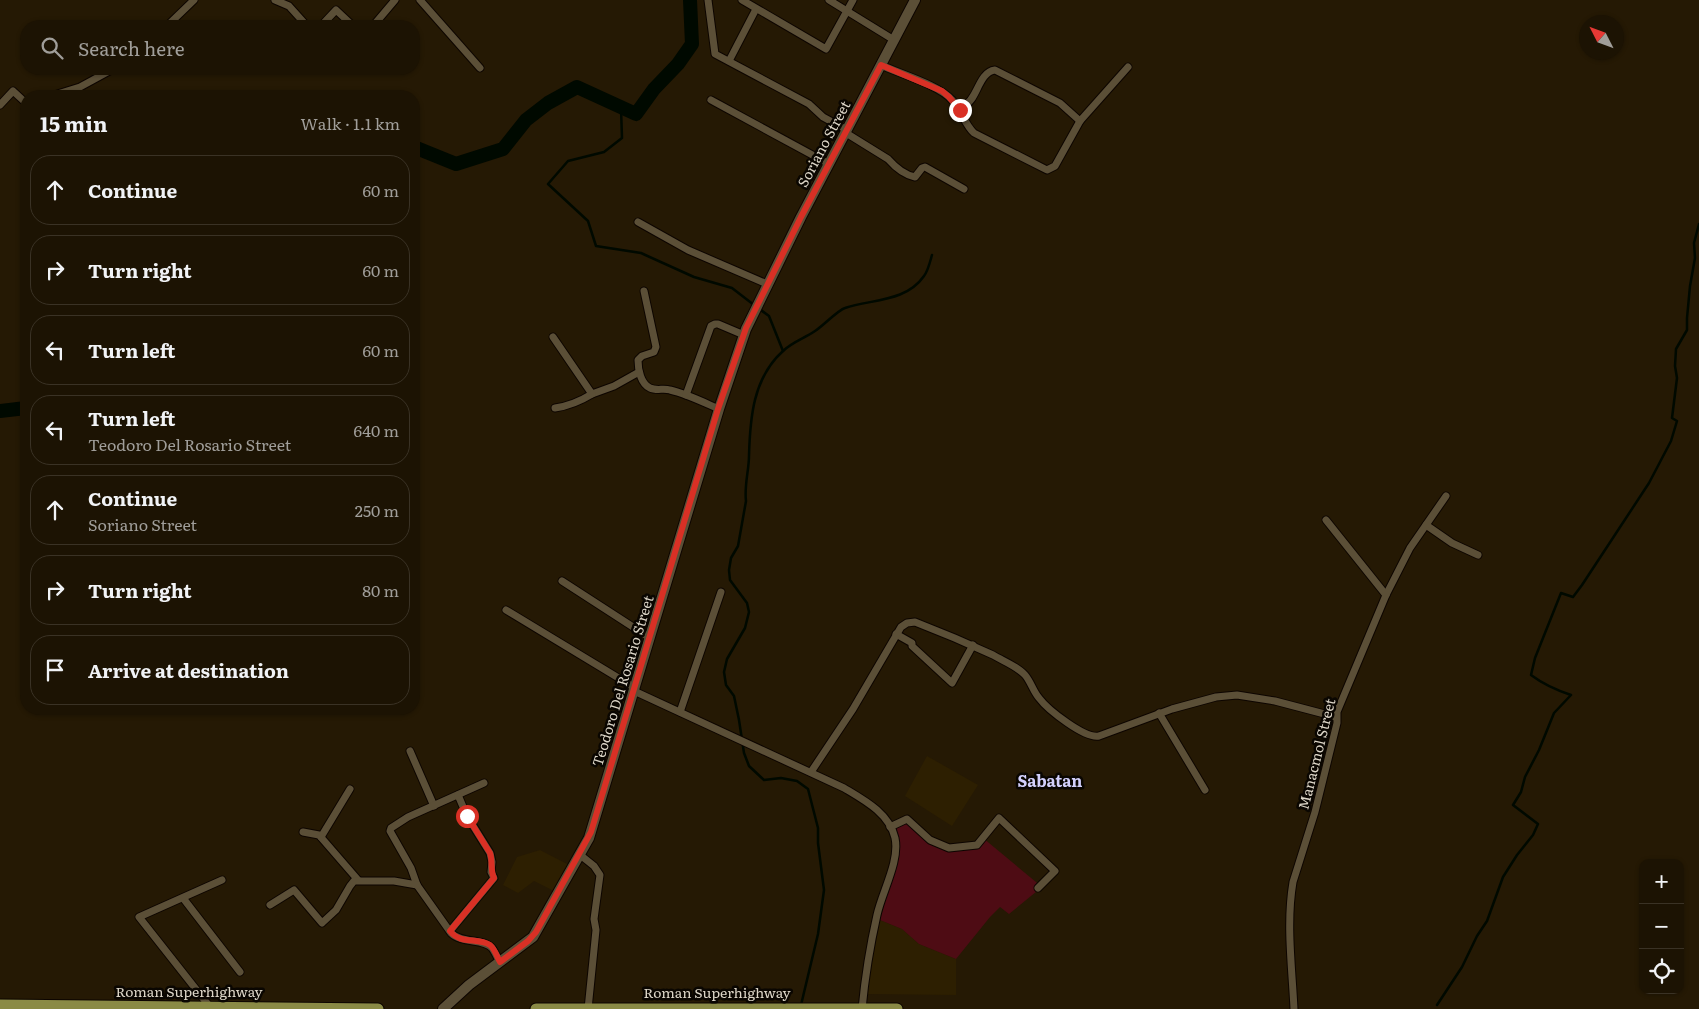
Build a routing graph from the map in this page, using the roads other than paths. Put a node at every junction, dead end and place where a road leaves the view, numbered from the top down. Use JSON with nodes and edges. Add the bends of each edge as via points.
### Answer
{"nodes":[{"id":1,"x":194,"y":0,"type":"edge"},
{"id":2,"x":275,"y":0,"type":"edge"},
{"id":3,"x":395,"y":0,"type":"edge"},
{"id":4,"x":420,"y":0,"type":"edge"},
{"id":5,"x":708,"y":0,"type":"edge"},
{"id":6,"x":742,"y":0,"type":"edge"},
{"id":7,"x":829,"y":0,"type":"edge"},
{"id":8,"x":853,"y":0,"type":"edge"},
{"id":9,"x":915,"y":0,"type":"edge"},
{"id":10,"x":756,"y":9,"type":"junction"},
{"id":11,"x":848,"y":10,"type":"junction"},
{"id":12,"x":173,"y":20,"type":"edge"},
{"id":13,"x":301,"y":20,"type":"edge"},
{"id":14,"x":327,"y":20,"type":"edge"},
{"id":15,"x":347,"y":20,"type":"edge"},
{"id":16,"x":378,"y":20,"type":"edge"},
{"id":17,"x":894,"y":40,"type":"junction"},
{"id":18,"x":729,"y":61,"type":"junction"},
{"id":19,"x":881,"y":65,"type":"junction"},
{"id":20,"x":1128,"y":66,"type":"dead end"},
{"id":21,"x":480,"y":68,"type":"dead end"},
{"id":22,"x":103,"y":75,"type":"edge"},
{"id":23,"x":73,"y":90,"type":"edge"},
{"id":24,"x":20,"y":97,"type":"edge"},
{"id":25,"x":711,"y":100,"type":"dead end"},
{"id":26,"x":956,"y":104,"type":"junction"},
{"id":27,"x":0,"y":105,"type":"edge"},
{"id":28,"x":1080,"y":121,"type":"junction"},
{"id":29,"x":846,"y":131,"type":"junction"},
{"id":30,"x":829,"y":164,"type":"junction"},
{"id":31,"x":964,"y":189,"type":"dead end"},
{"id":32,"x":638,"y":222,"type":"dead end"},
{"id":33,"x":767,"y":284,"type":"junction"},
{"id":34,"x":644,"y":291,"type":"dead end"},
{"id":35,"x":753,"y":313,"type":"joint"},
{"id":36,"x":744,"y":335,"type":"junction"},
{"id":37,"x":553,"y":337,"type":"dead end"},
{"id":38,"x":639,"y":372,"type":"junction"},
{"id":39,"x":592,"y":394,"type":"junction"},
{"id":40,"x":686,"y":395,"type":"junction"},
{"id":41,"x":555,"y":408,"type":"dead end"},
{"id":42,"x":718,"y":409,"type":"junction"},
{"id":43,"x":1446,"y":496,"type":"dead end"},
{"id":44,"x":1326,"y":520,"type":"dead end"},
{"id":45,"x":1426,"y":525,"type":"junction"},
{"id":46,"x":1478,"y":555,"type":"dead end"},
{"id":47,"x":562,"y":582,"type":"dead end"},
{"id":48,"x":720,"y":592,"type":"dead end"},
{"id":49,"x":1386,"y":595,"type":"junction"},
{"id":50,"x":506,"y":610,"type":"dead end"},
{"id":51,"x":896,"y":634,"type":"junction"},
{"id":52,"x":650,"y":638,"type":"junction"},
{"id":53,"x":973,"y":645,"type":"junction"},
{"id":54,"x":635,"y":690,"type":"junction"},
{"id":55,"x":680,"y":712,"type":"junction"},
{"id":56,"x":1159,"y":713,"type":"junction"},
{"id":57,"x":1336,"y":717,"type":"junction"},
{"id":58,"x":410,"y":751,"type":"dead end"},
{"id":59,"x":811,"y":772,"type":"junction"},
{"id":60,"x":484,"y":783,"type":"dead end"},
{"id":61,"x":350,"y":789,"type":"dead end"},
{"id":62,"x":1206,"y":790,"type":"dead end"},
{"id":63,"x":458,"y":795,"type":"junction"},
{"id":64,"x":434,"y":806,"type":"junction"},
{"id":65,"x":890,"y":827,"type":"junction"},
{"id":66,"x":304,"y":832,"type":"dead end"},
{"id":67,"x":321,"y":837,"type":"junction"},
{"id":68,"x":579,"y":854,"type":"junction"},
{"id":69,"x":222,"y":880,"type":"dead end"},
{"id":70,"x":358,"y":880,"type":"junction"},
{"id":71,"x":417,"y":885,"type":"junction"},
{"id":72,"x":1038,"y":888,"type":"dead end"},
{"id":73,"x":183,"y":898,"type":"junction"},
{"id":74,"x":270,"y":905,"type":"dead end"},
{"id":75,"x":450,"y":931,"type":"junction"},
{"id":76,"x":500,"y":962,"type":"junction"},
{"id":77,"x":240,"y":972,"type":"dead end"},
{"id":78,"x":0,"y":1005,"type":"edge"},
{"id":79,"x":32,"y":1007,"type":"edge"},
{"id":80,"x":107,"y":1008,"type":"edge"},
{"id":81,"x":209,"y":1008,"type":"edge"},
{"id":82,"x":299,"y":1008,"type":"edge"},
{"id":83,"x":378,"y":1009,"type":"edge"},
{"id":84,"x":443,"y":1009,"type":"edge"},
{"id":85,"x":536,"y":1009,"type":"edge"},
{"id":86,"x":589,"y":1009,"type":"edge"},
{"id":87,"x":862,"y":1009,"type":"edge"},
{"id":88,"x":897,"y":1009,"type":"edge"},
{"id":89,"x":1294,"y":1009,"type":"edge"}],
"edges":[{"from":1,"to":12,"type":"street"},
{"from":2,"to":13,"type":"street","via":[[289,6]]},
{"from":3,"to":16,"type":"street"},
{"from":4,"to":21,"type":"street"},
{"from":5,"to":18,"type":"street","via":[[715,54]]},
{"from":6,"to":10,"type":"street"},
{"from":7,"to":11,"type":"street"},
{"from":8,"to":11,"type":"street"},
{"from":9,"to":17,"type":"main road","name":"Soriano Street"},
{"from":10,"to":11,"type":"street","via":[[826,49]]},
{"from":10,"to":18,"type":"street"},
{"from":11,"to":17,"type":"street"},
{"from":14,"to":15,"type":"street","via":[[336,10]]},
{"from":17,"to":19,"type":"main road","name":"Soriano Street"},
{"from":18,"to":29,"type":"street","via":[[809,104]]},
{"from":19,"to":26,"type":"street","via":[[942,91]]},
{"from":19,"to":29,"type":"main road","name":"Soriano Street"},
{"from":20,"to":28,"type":"street"},
{"from":22,"to":23,"type":"street"},
{"from":24,"to":27,"type":"street","via":[[13,91]]},
{"from":25,"to":30,"type":"street"},
{"from":26,"to":28,"type":"street","via":[[969,102],[985,75],[995,70],[1060,103]]},
{"from":26,"to":28,"type":"street","via":[[974,133],[1045,170],[1055,166]]},
{"from":29,"to":30,"type":"main road","name":"Soriano Street"},
{"from":29,"to":31,"type":"street","via":[[911,176],[915,177],[925,168]]},
{"from":30,"to":33,"type":"main road","name":"Soriano Street"},
{"from":32,"to":33,"type":"street","via":[[688,250]]},
{"from":33,"to":35,"type":"main road","name":"Soriano Street"},
{"from":34,"to":38,"type":"street","via":[[656,347],[654,352],[638,359]]},
{"from":35,"to":36,"type":"main road","name":"Teodoro Del Rosario Street"},
{"from":36,"to":40,"type":"street","via":[[718,324],[711,326]]},
{"from":36,"to":42,"type":"main road","name":"Teodoro Del Rosario Street"},
{"from":37,"to":39,"type":"street"},
{"from":38,"to":39,"type":"street"},
{"from":38,"to":40,"type":"street","via":[[649,388]]},
{"from":39,"to":41,"type":"street","via":[[569,406]]},
{"from":40,"to":42,"type":"street"},
{"from":42,"to":52,"type":"main road","name":"Teodoro Del Rosario Street"},
{"from":43,"to":45,"type":"street","name":"Manacmol Street"},
{"from":44,"to":49,"type":"street"},
{"from":45,"to":46,"type":"street","via":[[1452,543]]},
{"from":45,"to":49,"type":"street","name":"Manacmol Street"},
{"from":47,"to":52,"type":"street"},
{"from":48,"to":55,"type":"street"},
{"from":49,"to":57,"type":"street","name":"Manacmol Street"},
{"from":50,"to":54,"type":"street"},
{"from":51,"to":53,"type":"street","via":[[902,625],[912,622]]},
{"from":51,"to":53,"type":"street","via":[[912,643],[952,684]]},
{"from":51,"to":59,"type":"street","via":[[853,709]]},
{"from":52,"to":54,"type":"main road","name":"Teodoro Del Rosario Street"},
{"from":53,"to":56,"type":"street","via":[[1019,670],[1044,704],[1092,737]]},
{"from":54,"to":55,"type":"street"},
{"from":54,"to":68,"type":"main road","name":"Teodoro Del Rosario Street","via":[[589,838]]},
{"from":55,"to":59,"type":"street"},
{"from":56,"to":57,"type":"street","via":[[1237,694]]},
{"from":56,"to":62,"type":"street"},
{"from":57,"to":89,"type":"street","name":"Manacmol Street","via":[[1315,812],[1291,893]]},
{"from":58,"to":64,"type":"street"},
{"from":59,"to":65,"type":"street","via":[[870,804]]},
{"from":60,"to":63,"type":"street"},
{"from":61,"to":67,"type":"street"},
{"from":63,"to":64,"type":"street"},
{"from":63,"to":75,"type":"street","via":[[490,853],[494,878]]},
{"from":64,"to":71,"type":"street","via":[[408,817],[390,830]]},
{"from":65,"to":72,"type":"street","via":[[907,819],[930,840],[949,848],[977,845],[999,818],[1055,871]]},
{"from":65,"to":87,"type":"street","via":[[895,837],[895,856],[873,930]]},
{"from":66,"to":67,"type":"street"},
{"from":67,"to":70,"type":"street"},
{"from":68,"to":76,"type":"main road","name":"Teodoro Del Rosario Street","via":[[536,932]]},
{"from":68,"to":86,"type":"street","via":[[600,875]]},
{"from":69,"to":73,"type":"street"},
{"from":70,"to":71,"type":"street"},
{"from":70,"to":74,"type":"street","via":[[354,880],[333,914],[322,923],[294,890]]},
{"from":71,"to":75,"type":"street"},
{"from":73,"to":77,"type":"street"},
{"from":73,"to":81,"type":"street","via":[[139,917]]},
{"from":75,"to":76,"type":"street","via":[[459,939],[489,945]]},
{"from":76,"to":84,"type":"main road","name":"Teodoro Del Rosario Street"},
{"from":78,"to":79,"type":"main road","name":"Roman Superhighway"},
{"from":79,"to":80,"type":"main road","name":"Roman Superhighway"},
{"from":80,"to":81,"type":"main road","name":"Roman Superhighway"},
{"from":81,"to":82,"type":"main road","name":"Roman Superhighway"},
{"from":82,"to":83,"type":"main road","name":"Roman Superhighway"},
{"from":85,"to":86,"type":"main road","name":"Roman Superhighway"},
{"from":86,"to":87,"type":"main road","name":"Roman Superhighway"},
{"from":87,"to":88,"type":"main road","name":"Roman Superhighway"}]}
